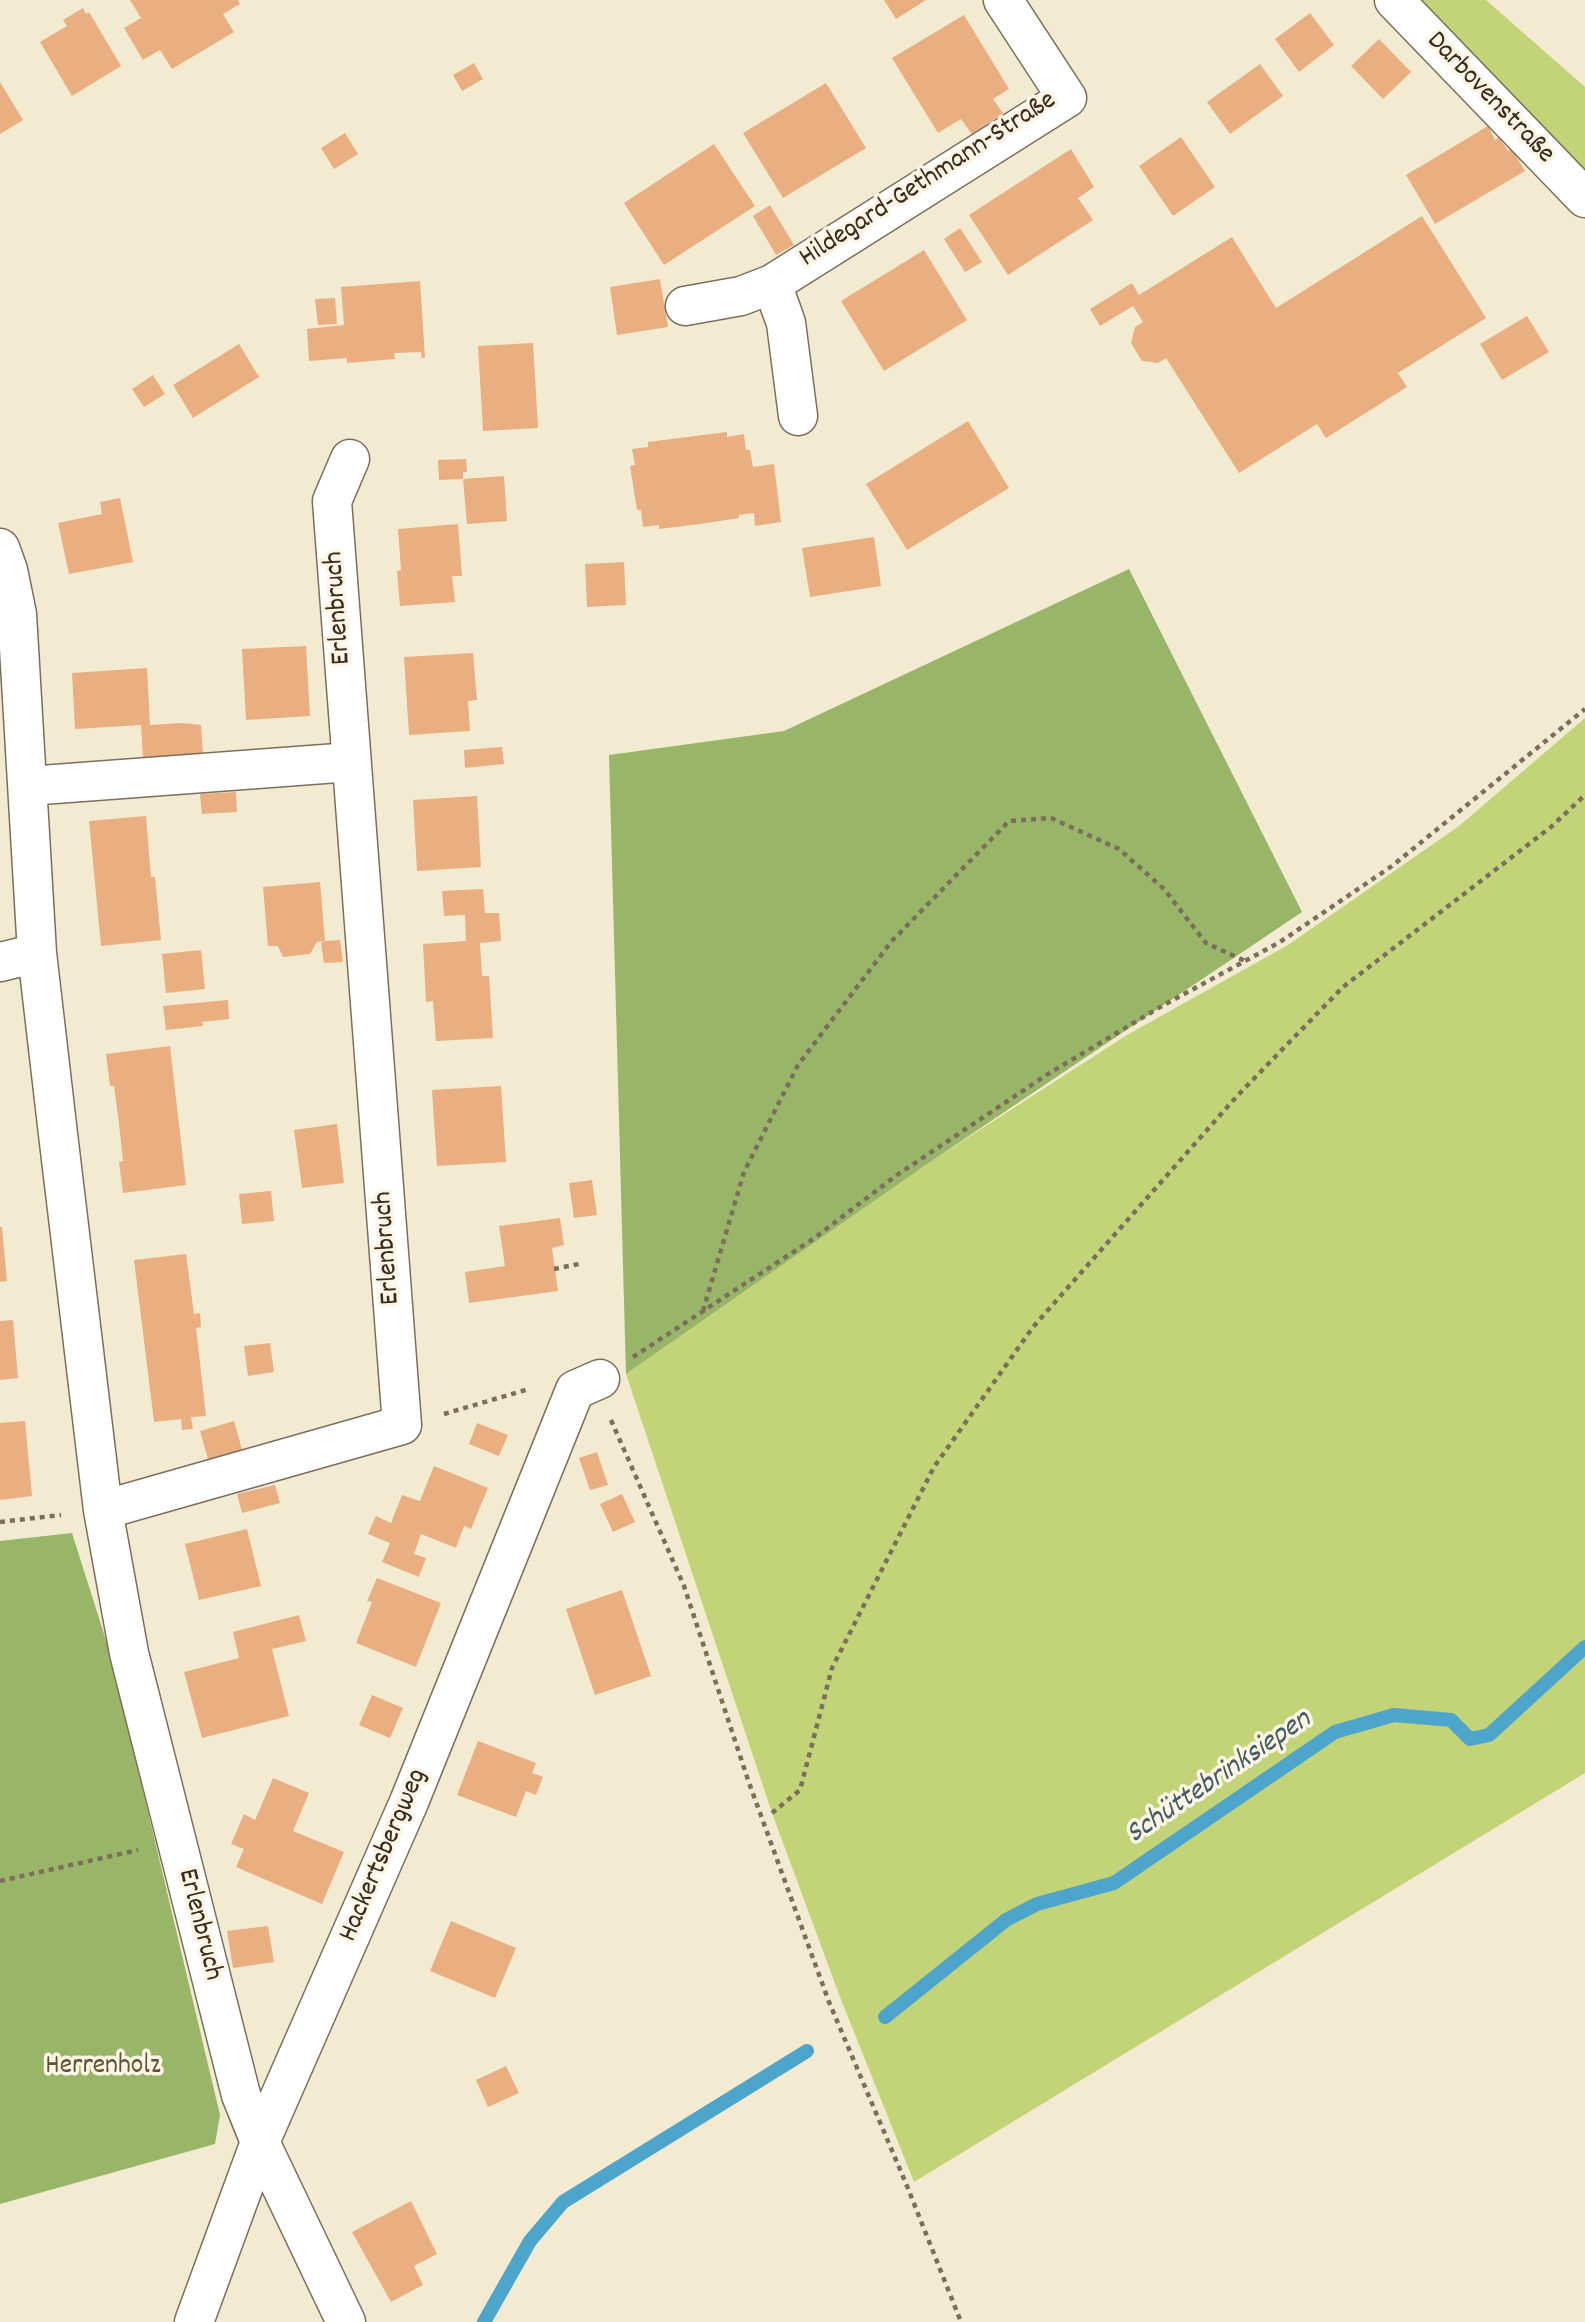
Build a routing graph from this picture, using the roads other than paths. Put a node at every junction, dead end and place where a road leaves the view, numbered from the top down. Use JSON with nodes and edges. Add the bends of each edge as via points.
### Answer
{"nodes":[{"id":1,"x":1003,"y":0,"type":"edge"},
{"id":2,"x":1394,"y":0,"type":"edge"},
{"id":3,"x":1585,"y":198,"type":"edge"},
{"id":4,"x":772,"y":284,"type":"junction"},
{"id":5,"x":685,"y":306,"type":"dead end"},
{"id":6,"x":798,"y":416,"type":"dead end"},
{"id":7,"x":351,"y":458,"type":"dead end"},
{"id":8,"x":0,"y":548,"type":"edge"},
{"id":9,"x":351,"y":762,"type":"junction"},
{"id":10,"x":28,"y":786,"type":"junction"},
{"id":11,"x":37,"y":953,"type":"junction"},
{"id":12,"x":0,"y":962,"type":"edge"},
{"id":13,"x":587,"y":1384,"type":"road end"},
{"id":14,"x":103,"y":1510,"type":"junction"},
{"id":15,"x":260,"y":2142,"type":"junction"},
{"id":16,"x":194,"y":2322,"type":"edge"},
{"id":17,"x":346,"y":2322,"type":"edge"}],
"edges":[{"from":1,"to":4,"type":"street","name":"Hildegard-Gethmann-Straße","via":[[1067,98]]},
{"from":2,"to":3,"type":"street","name":"Darbovenstraße"},
{"from":4,"to":5,"type":"street","name":"Hildegard-Gethmann-Straße","via":[[741,296]]},
{"from":4,"to":6,"type":"street","name":"Hildegard-Gethmann-Straße","via":[[786,323]]},
{"from":7,"to":9,"type":"street","name":"Erlenbruch","via":[[332,501]]},
{"from":8,"to":10,"type":"street","name":"Erlenbruch","via":[[17,614]]},
{"from":9,"to":10,"type":"street"},
{"from":9,"to":14,"type":"street","name":"Erlenbruch","via":[[402,1425]]},
{"from":10,"to":11,"type":"street","name":"Erlenbruch"},
{"from":11,"to":12,"type":"street"},
{"from":11,"to":14,"type":"street","name":"Erlenbruch"},
{"from":13,"to":15,"type":"street","name":"Hackertsbergweg"},
{"from":14,"to":15,"type":"street","name":"Erlenbruch","via":[[129,1653],[241,2095]]},
{"from":15,"to":16,"type":"street","name":"Hackertsbergweg"},
{"from":15,"to":17,"type":"street","name":"Erlenbruch"}]}
